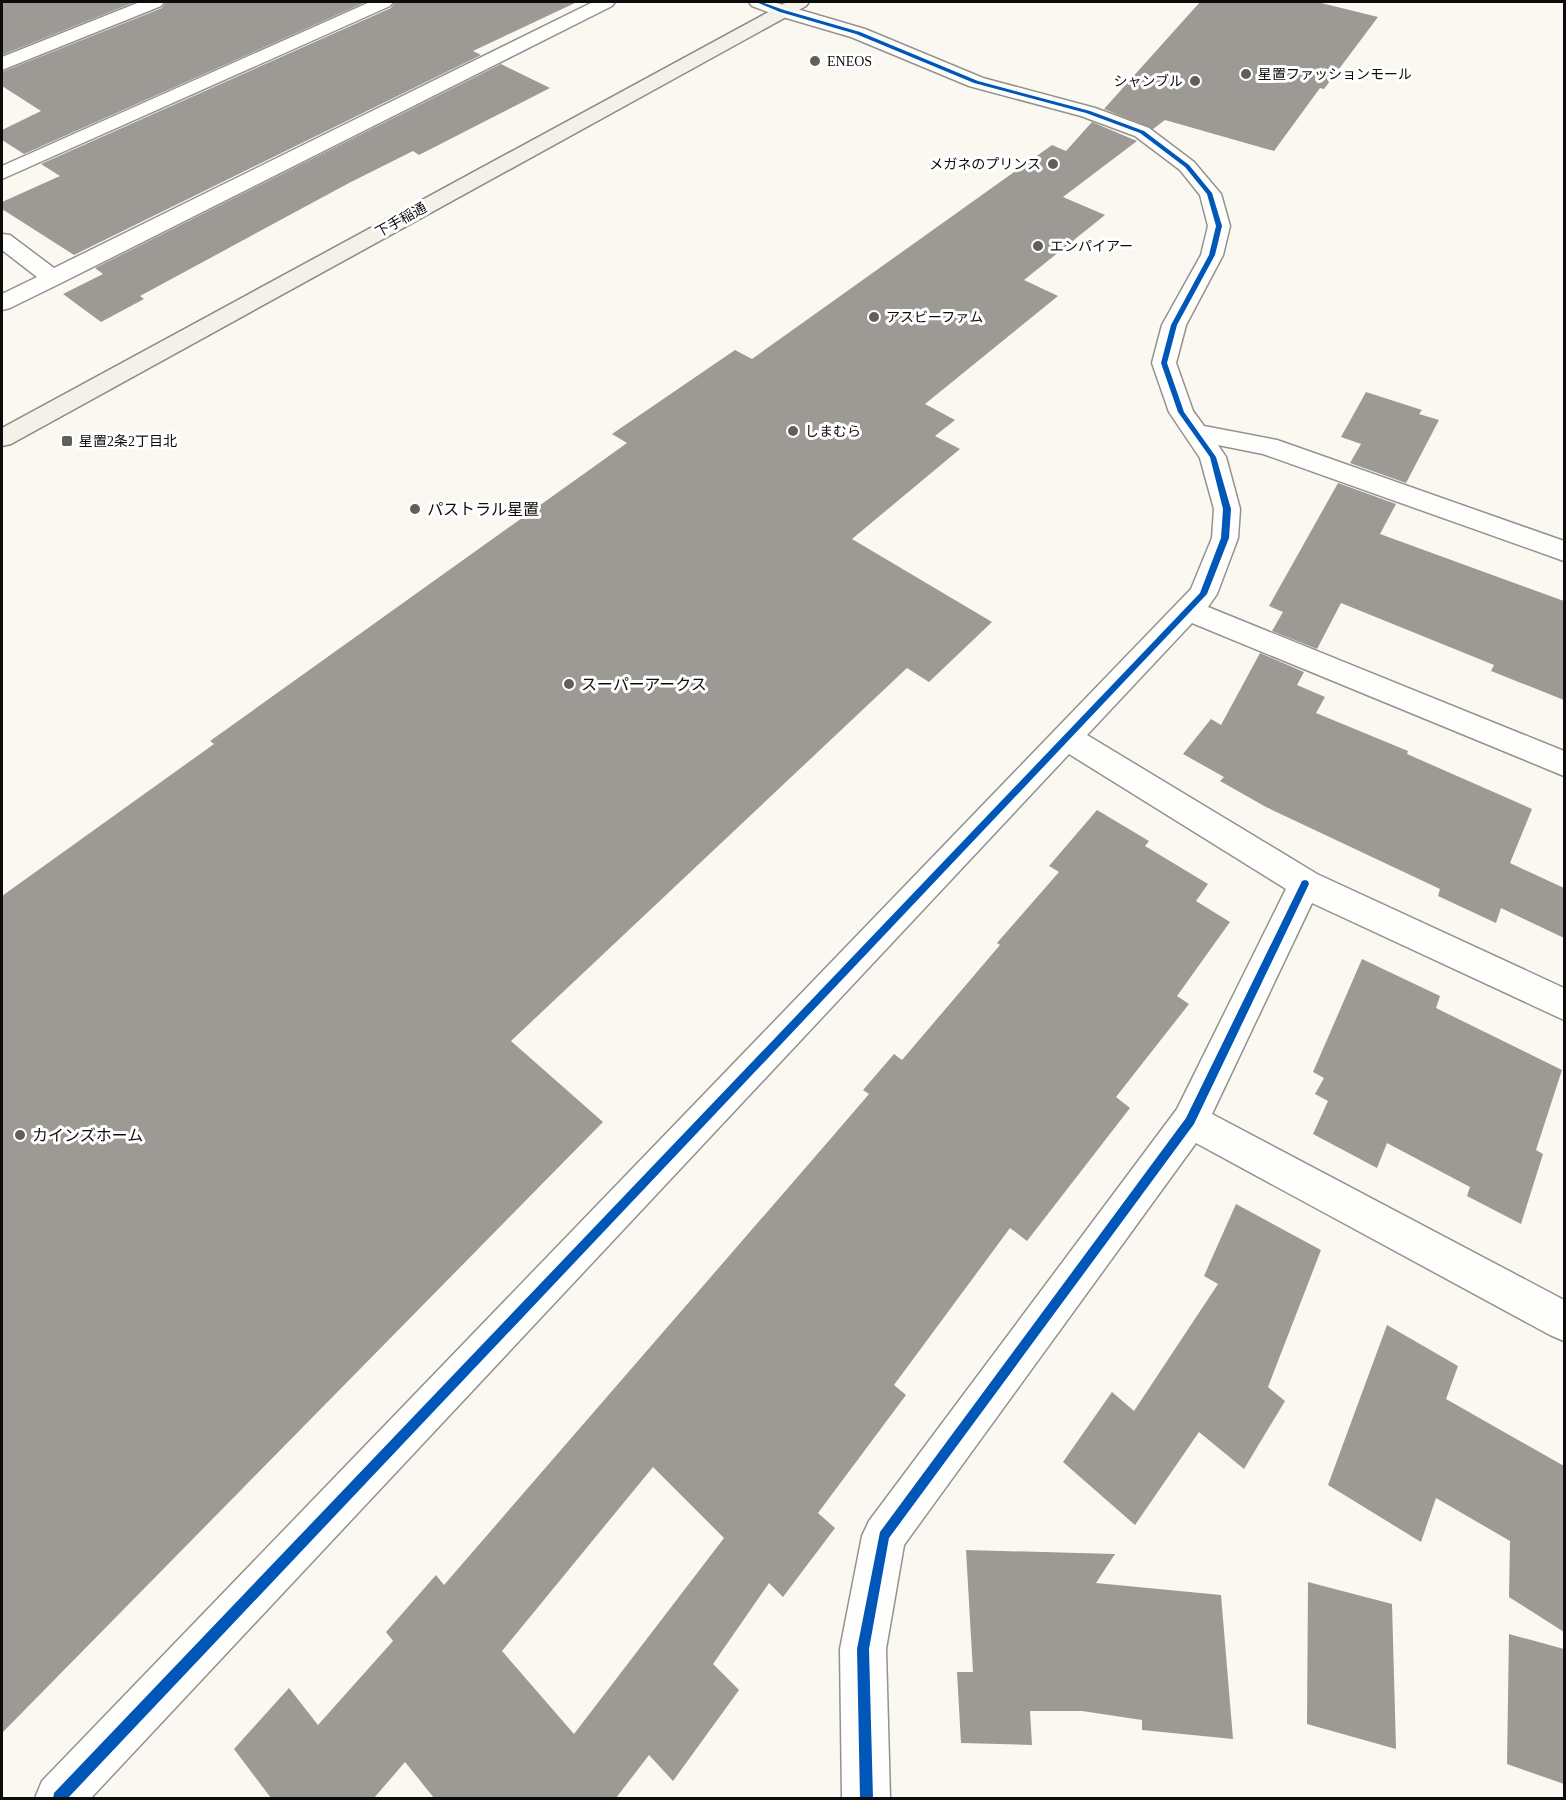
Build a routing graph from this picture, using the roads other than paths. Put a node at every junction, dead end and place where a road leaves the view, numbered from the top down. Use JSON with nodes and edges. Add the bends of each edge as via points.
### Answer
{"nodes":[{"id":1,"x":155,"y":2,"type":"edge"},
{"id":2,"x":384,"y":2,"type":"edge"},
{"id":3,"x":606,"y":2,"type":"edge"},
{"id":4,"x":780,"y":5,"type":"edge"},
{"id":5,"x":2,"y":64,"type":"edge"},
{"id":6,"x":2,"y":173,"type":"edge"},
{"id":7,"x":2,"y":240,"type":"edge"},
{"id":8,"x":53,"y":278,"type":"junction"},
{"id":9,"x":2,"y":303,"type":"edge"},
{"id":10,"x":1194,"y":432,"type":"junction"},
{"id":11,"x":2,"y":438,"type":"edge"},
{"id":12,"x":1564,"y":551,"type":"edge"},
{"id":13,"x":1188,"y":610,"type":"junction"},
{"id":14,"x":1067,"y":738,"type":"junction"},
{"id":15,"x":1564,"y":764,"type":"edge"},
{"id":16,"x":1305,"y":884,"type":"junction"},
{"id":17,"x":1564,"y":1004,"type":"edge"},
{"id":18,"x":1190,"y":1121,"type":"junction"},
{"id":19,"x":1564,"y":1321,"type":"edge"},
{"id":20,"x":59,"y":1798,"type":"edge"},
{"id":21,"x":866,"y":1798,"type":"edge"}],
"edges":[{"from":1,"to":5,"type":"street"},
{"from":2,"to":6,"type":"street"},
{"from":3,"to":8,"type":"street"},
{"from":4,"to":10,"type":"street","via":[[976,82],[1088,112],[1142,132],[1187,166],[1210,194],[1219,226],[1212,255],[1174,325],[1164,363],[1181,412]]},
{"from":4,"to":11,"type":"street","name":"下手稲通"},
{"from":7,"to":8,"type":"street"},
{"from":8,"to":9,"type":"street"},
{"from":10,"to":12,"type":"street","via":[[1268,446]]},
{"from":10,"to":13,"type":"street","via":[[1213,458],[1227,509],[1225,538],[1203,594]]},
{"from":13,"to":14,"type":"street"},
{"from":13,"to":15,"type":"street"},
{"from":14,"to":16,"type":"street"},
{"from":14,"to":20,"type":"street"},
{"from":16,"to":17,"type":"street"},
{"from":16,"to":18,"type":"street"},
{"from":18,"to":19,"type":"street"},
{"from":18,"to":21,"type":"street","via":[[884,1536],[863,1649]]}]}
